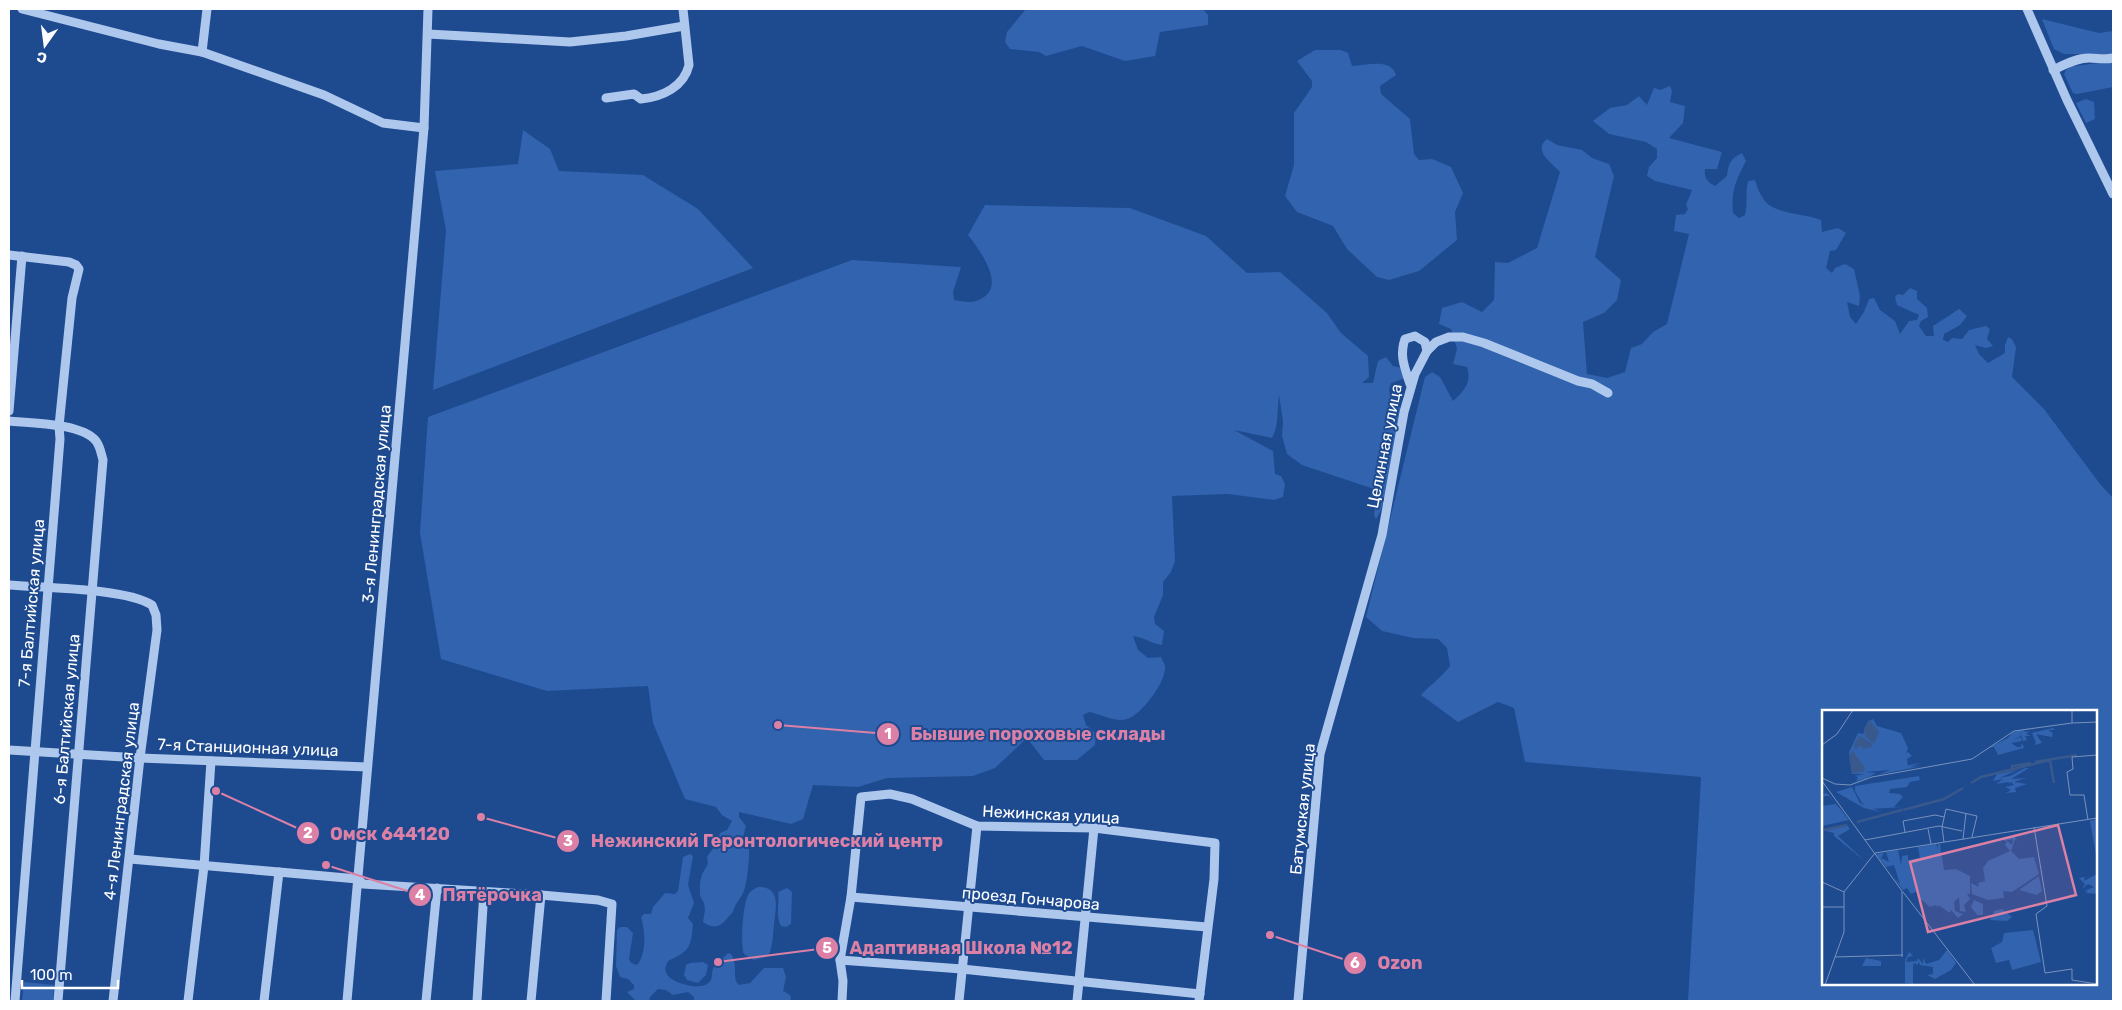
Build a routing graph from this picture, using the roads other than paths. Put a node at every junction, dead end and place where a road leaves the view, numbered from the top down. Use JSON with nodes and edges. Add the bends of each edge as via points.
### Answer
{"nodes":[{"id":1,"x":22,"y":9,"type":"edge"},
{"id":2,"x":206,"y":9,"type":"edge"},
{"id":3,"x":428,"y":9,"type":"edge"},
{"id":4,"x":683,"y":9,"type":"edge"},
{"id":5,"x":2027,"y":9,"type":"edge"},
{"id":6,"x":684,"y":26,"type":"junction"},
{"id":7,"x":428,"y":34,"type":"junction"},
{"id":8,"x":202,"y":52,"type":"junction"},
{"id":9,"x":2113,"y":58,"type":"edge"},
{"id":10,"x":2053,"y":70,"type":"junction"},
{"id":11,"x":606,"y":98,"type":"dead end"},
{"id":12,"x":424,"y":128,"type":"junction"},
{"id":13,"x":2113,"y":194,"type":"edge"},
{"id":14,"x":9,"y":255,"type":"edge"},
{"id":15,"x":22,"y":256,"type":"junction"},
{"id":16,"x":1427,"y":351,"type":"junction"},
{"id":17,"x":1410,"y":384,"type":"junction"},
{"id":18,"x":1608,"y":393,"type":"dead end"},
{"id":19,"x":9,"y":411,"type":"edge"},
{"id":20,"x":9,"y":422,"type":"edge"},
{"id":21,"x":59,"y":426,"type":"junction"},
{"id":22,"x":1373,"y":566,"type":"joint"},
{"id":23,"x":9,"y":585,"type":"edge"},
{"id":24,"x":47,"y":588,"type":"junction"},
{"id":25,"x":92,"y":592,"type":"junction"},
{"id":26,"x":9,"y":750,"type":"edge"},
{"id":27,"x":34,"y":752,"type":"junction"},
{"id":28,"x":78,"y":754,"type":"junction"},
{"id":29,"x":140,"y":758,"type":"junction"},
{"id":30,"x":211,"y":761,"type":"junction"},
{"id":31,"x":367,"y":767,"type":"junction"},
{"id":32,"x":976,"y":826,"type":"junction"},
{"id":33,"x":1094,"y":828,"type":"junction"},
{"id":34,"x":130,"y":859,"type":"junction"},
{"id":35,"x":204,"y":866,"type":"junction"},
{"id":36,"x":279,"y":872,"type":"junction"},
{"id":37,"x":358,"y":879,"type":"junction"},
{"id":38,"x":437,"y":888,"type":"junction"},
{"id":39,"x":484,"y":891,"type":"junction"},
{"id":40,"x":541,"y":895,"type":"junction"},
{"id":41,"x":852,"y":897,"type":"junction"},
{"id":42,"x":968,"y":908,"type":"junction"},
{"id":43,"x":1084,"y":917,"type":"junction"},
{"id":44,"x":1207,"y":927,"type":"junction"},
{"id":45,"x":840,"y":960,"type":"junction"},
{"id":46,"x":962,"y":969,"type":"junction"},
{"id":47,"x":1078,"y":981,"type":"junction"},
{"id":48,"x":1199,"y":997,"type":"edge"},
{"id":49,"x":15,"y":1001,"type":"edge"},
{"id":50,"x":58,"y":1001,"type":"edge"},
{"id":51,"x":113,"y":1001,"type":"edge"},
{"id":52,"x":188,"y":1001,"type":"edge"},
{"id":53,"x":264,"y":1001,"type":"edge"},
{"id":54,"x":347,"y":1001,"type":"edge"},
{"id":55,"x":426,"y":1001,"type":"edge"},
{"id":56,"x":477,"y":1001,"type":"edge"},
{"id":57,"x":531,"y":1001,"type":"edge"},
{"id":58,"x":606,"y":1001,"type":"edge"},
{"id":59,"x":842,"y":1001,"type":"edge"},
{"id":60,"x":959,"y":1001,"type":"edge"},
{"id":61,"x":1076,"y":1001,"type":"edge"},
{"id":62,"x":1298,"y":1001,"type":"edge"}],
"edges":[{"from":1,"to":8,"type":"street"},
{"from":2,"to":8,"type":"street"},
{"from":3,"to":7,"type":"street","name":"3-я Ленинградская улица"},
{"from":4,"to":6,"type":"street"},
{"from":5,"to":10,"type":"street"},
{"from":6,"to":7,"type":"street","via":[[570,42]]},
{"from":6,"to":11,"type":"street","via":[[689,65],[687,74],[672,89],[650,98],[642,99],[634,94]]},
{"from":7,"to":12,"type":"street","name":"3-я Ленинградская улица"},
{"from":8,"to":12,"type":"street","via":[[324,95],[383,123]]},
{"from":9,"to":10,"type":"street","via":[[2078,59]]},
{"from":10,"to":13,"type":"street"},
{"from":12,"to":31,"type":"street","name":"3-я Ленинградская улица"},
{"from":14,"to":15,"type":"street"},
{"from":15,"to":19,"type":"street"},
{"from":15,"to":21,"type":"street","name":"7-я Балтийская улица","via":[[69,262],[79,269],[72,298]]},
{"from":16,"to":17,"type":"street","name":"Целинная улица"},
{"from":16,"to":17,"type":"street","via":[[1424,342],[1415,336],[1405,339],[1401,349],[1402,360]]},
{"from":16,"to":18,"type":"street","name":"Целинная улица","via":[[1436,342],[1449,337],[1463,337],[1592,384]]},
{"from":17,"to":22,"type":"street","name":"Целинная улица","via":[[1382,535]]},
{"from":20,"to":21,"type":"street"},
{"from":21,"to":24,"type":"street","name":"7-я Балтийская улица"},
{"from":21,"to":25,"type":"street","name":"6-я Балтийская улица","via":[[87,434],[100,449],[102,460]]},
{"from":22,"to":62,"type":"street","name":"Батумская улица","via":[[1320,754]]},
{"from":23,"to":24,"type":"street"},
{"from":24,"to":25,"type":"street"},
{"from":24,"to":27,"type":"street","name":"7-я Балтийская улица"},
{"from":25,"to":28,"type":"street","name":"6-я Балтийская улица"},
{"from":25,"to":29,"type":"street","name":"4-я Ленинградская улица","via":[[136,598],[152,605],[156,615],[157,630]]},
{"from":26,"to":27,"type":"street","name":"7-я Станционная улица"},
{"from":27,"to":28,"type":"street","name":"7-я Станционная улица"},
{"from":27,"to":49,"type":"street","name":"7-я Балтийская улица"},
{"from":28,"to":29,"type":"street","name":"7-я Станционная улица"},
{"from":28,"to":50,"type":"street","name":"6-я Балтийская улица"},
{"from":29,"to":30,"type":"street","name":"7-я Станционная улица"},
{"from":29,"to":34,"type":"street","name":"4-я Ленинградская улица"},
{"from":30,"to":31,"type":"street","name":"7-я Станционная улица"},
{"from":30,"to":35,"type":"street"},
{"from":31,"to":37,"type":"street","name":"3-я Ленинградская улица"},
{"from":32,"to":33,"type":"street","name":"Нежинская улица"},
{"from":32,"to":41,"type":"street","name":"Нежинская улица","via":[[912,799],[890,794],[861,796]]},
{"from":32,"to":42,"type":"street"},
{"from":33,"to":43,"type":"street"},
{"from":33,"to":44,"type":"street","name":"Нежинская улица","via":[[1215,843]]},
{"from":34,"to":35,"type":"street"},
{"from":34,"to":51,"type":"street","name":"4-я Ленинградская улица"},
{"from":35,"to":36,"type":"street"},
{"from":35,"to":52,"type":"street"},
{"from":36,"to":37,"type":"street"},
{"from":36,"to":53,"type":"street"},
{"from":37,"to":38,"type":"street","via":[[363,884]]},
{"from":37,"to":54,"type":"street","name":"3-я Ленинградская улица"},
{"from":38,"to":39,"type":"street"},
{"from":38,"to":55,"type":"street"},
{"from":39,"to":40,"type":"street"},
{"from":39,"to":56,"type":"street"},
{"from":40,"to":57,"type":"street"},
{"from":40,"to":58,"type":"street","via":[[612,904]]},
{"from":41,"to":42,"type":"street","name":"проезд Гончарова"},
{"from":41,"to":45,"type":"street"},
{"from":42,"to":43,"type":"street","name":"проезд Гончарова"},
{"from":42,"to":46,"type":"street"},
{"from":43,"to":44,"type":"street","name":"проезд Гончарова"},
{"from":43,"to":47,"type":"street"},
{"from":44,"to":48,"type":"street"},
{"from":45,"to":46,"type":"street"},
{"from":45,"to":59,"type":"street"},
{"from":46,"to":47,"type":"street"},
{"from":46,"to":60,"type":"street"},
{"from":47,"to":48,"type":"street"},
{"from":47,"to":61,"type":"street"}]}
